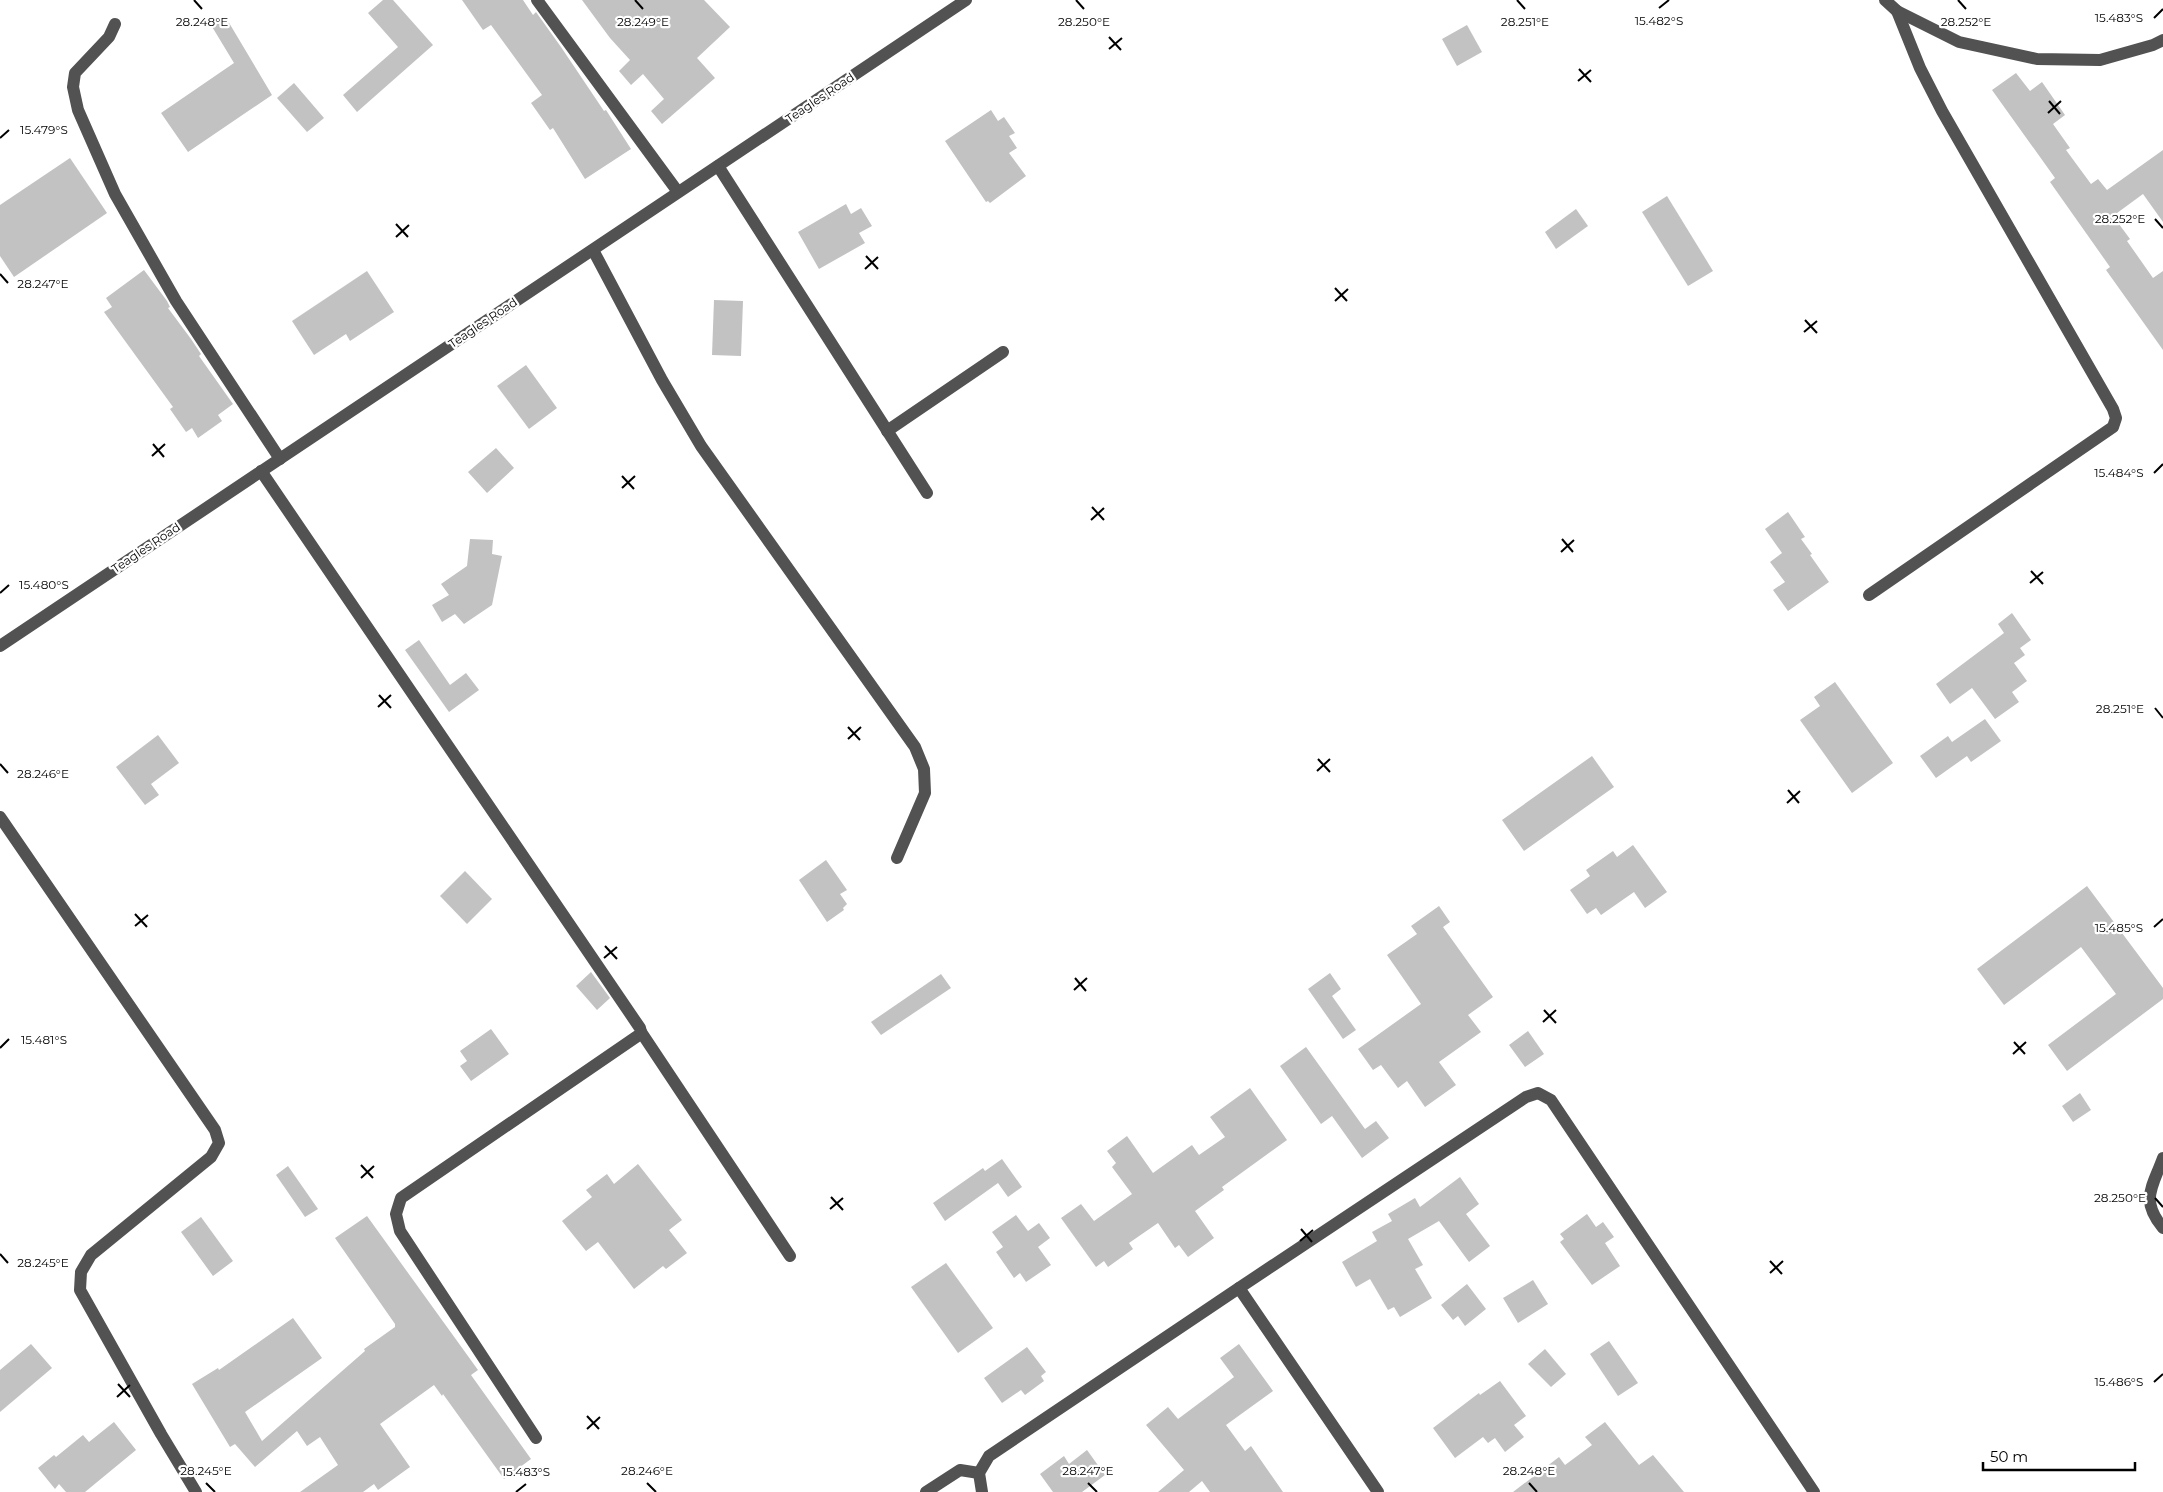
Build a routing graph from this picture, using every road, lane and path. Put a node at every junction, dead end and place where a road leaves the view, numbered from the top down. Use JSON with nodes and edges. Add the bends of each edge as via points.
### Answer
{"nodes":[{"id":1,"x":537,"y":0,"type":"edge"},
{"id":2,"x":966,"y":0,"type":"edge"},
{"id":3,"x":1885,"y":0,"type":"edge"},
{"id":4,"x":1897,"y":11,"type":"junction"},
{"id":5,"x":115,"y":24,"type":"dead end"},
{"id":6,"x":2163,"y":40,"type":"edge"},
{"id":7,"x":718,"y":166,"type":"junction"},
{"id":8,"x":678,"y":192,"type":"junction"},
{"id":9,"x":592,"y":250,"type":"junction"},
{"id":10,"x":1003,"y":352,"type":"dead end"},
{"id":11,"x":887,"y":430,"type":"junction"},
{"id":12,"x":280,"y":459,"type":"junction"},
{"id":13,"x":261,"y":471,"type":"junction"},
{"id":14,"x":927,"y":493,"type":"dead end"},
{"id":15,"x":1869,"y":596,"type":"dead end"},
{"id":16,"x":0,"y":646,"type":"edge"},
{"id":17,"x":0,"y":817,"type":"edge"},
{"id":18,"x":897,"y":858,"type":"dead end"},
{"id":19,"x":641,"y":1032,"type":"junction"},
{"id":20,"x":2163,"y":1158,"type":"edge"},
{"id":21,"x":2163,"y":1228,"type":"edge"},
{"id":22,"x":790,"y":1256,"type":"dead end"},
{"id":23,"x":1239,"y":1288,"type":"junction"},
{"id":24,"x":536,"y":1438,"type":"dead end"},
{"id":25,"x":979,"y":1473,"type":"junction"},
{"id":26,"x":196,"y":1492,"type":"edge"},
{"id":27,"x":926,"y":1492,"type":"edge"},
{"id":28,"x":982,"y":1492,"type":"edge"},
{"id":29,"x":1378,"y":1492,"type":"edge"},
{"id":30,"x":1814,"y":1492,"type":"edge"}],
"edges":[{"from":1,"to":8,"type":"street"},
{"from":2,"to":7,"type":"street","name":"Teagles Road"},
{"from":3,"to":4,"type":"street"},
{"from":4,"to":6,"type":"street","via":[[1959,42],[2037,59],[2100,60]]},
{"from":4,"to":15,"type":"street","via":[[1942,112],[2116,418],[2113,426]]},
{"from":5,"to":12,"type":"street","via":[[109,37],[75,73],[73,87],[78,110],[115,194],[176,302]]},
{"from":7,"to":8,"type":"street","name":"Teagles Road"},
{"from":7,"to":11,"type":"street"},
{"from":8,"to":9,"type":"street","name":"Teagles Road"},
{"from":9,"to":12,"type":"street","name":"Teagles Road"},
{"from":9,"to":18,"type":"street","via":[[701,446],[915,748],[924,769],[925,793]]},
{"from":10,"to":11,"type":"street"},
{"from":11,"to":14,"type":"street"},
{"from":12,"to":13,"type":"street","name":"Teagles Road"},
{"from":13,"to":16,"type":"street","name":"Teagles Road"},
{"from":13,"to":19,"type":"street"},
{"from":17,"to":26,"type":"street","via":[[215,1130],[219,1144],[210,1157],[91,1255],[81,1272],[80,1290]]},
{"from":19,"to":22,"type":"street"},
{"from":19,"to":24,"type":"street","via":[[401,1198],[396,1214],[400,1232]]},
{"from":20,"to":21,"type":"street","via":[[2149,1198],[2152,1215]]},
{"from":23,"to":25,"type":"street","via":[[989,1456]]},
{"from":23,"to":29,"type":"street"},
{"from":23,"to":30,"type":"street","via":[[1526,1097],[1538,1093],[1551,1100]]},
{"from":25,"to":27,"type":"street","via":[[960,1470]]},
{"from":25,"to":28,"type":"street"}]}
